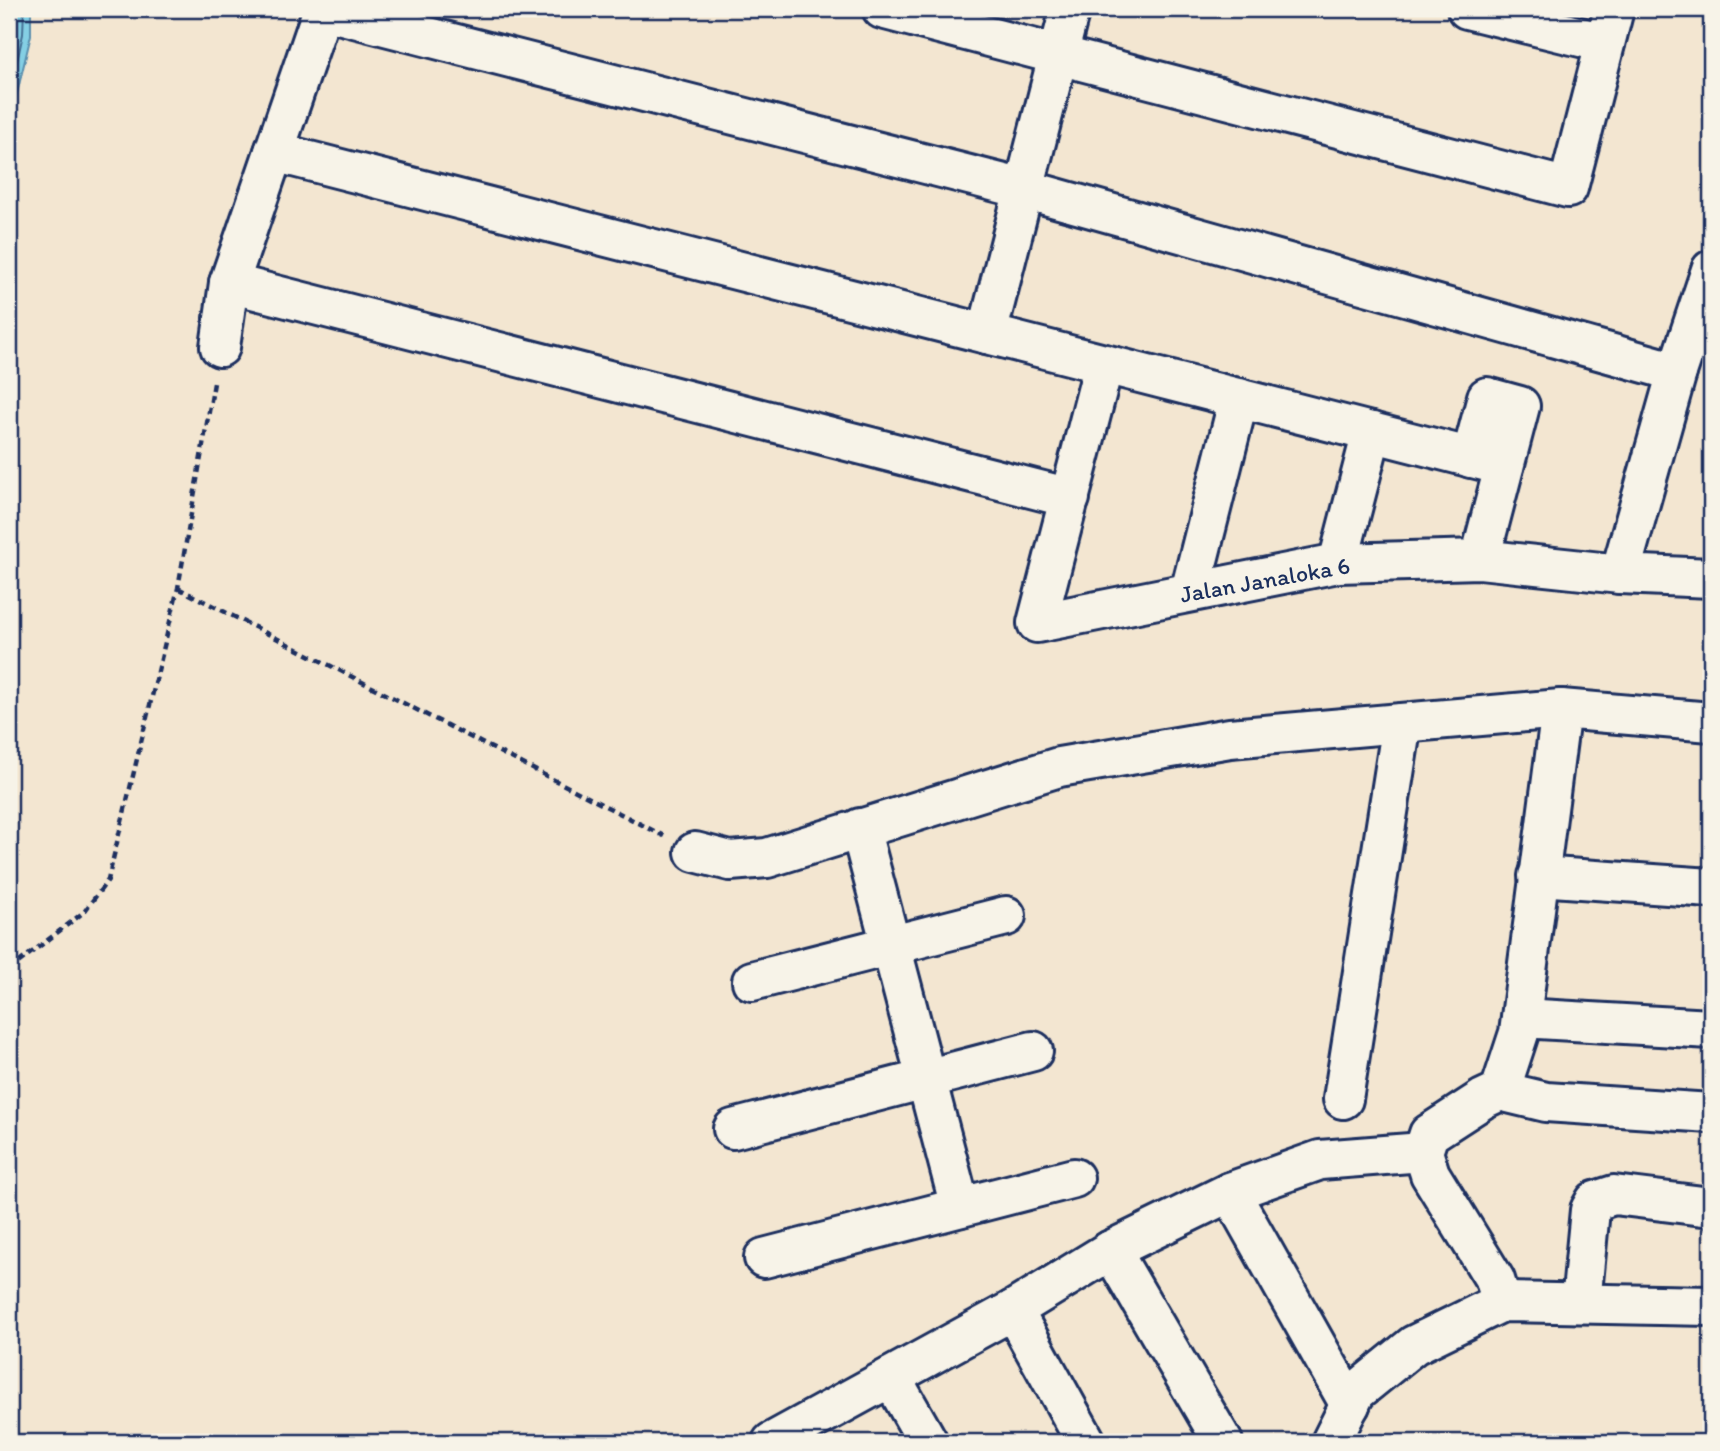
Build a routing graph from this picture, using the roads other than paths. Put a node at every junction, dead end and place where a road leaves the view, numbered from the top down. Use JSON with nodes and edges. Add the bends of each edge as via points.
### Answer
{"nodes":[{"id":1,"x":323,"y":9,"type":"edge"},
{"id":2,"x":882,"y":9,"type":"edge"},
{"id":3,"x":1070,"y":9,"type":"edge"},
{"id":4,"x":1467,"y":9,"type":"edge"},
{"id":5,"x":1610,"y":26,"type":"edge"},
{"id":6,"x":1060,"y":55,"type":"junction"},
{"id":7,"x":274,"y":152,"type":"junction"},
{"id":8,"x":1024,"y":189,"type":"junction"},
{"id":9,"x":229,"y":283,"type":"junction"},
{"id":10,"x":1708,"y":293,"type":"edge"},
{"id":11,"x":987,"y":334,"type":"junction"},
{"id":12,"x":220,"y":347,"type":"road end"},
{"id":13,"x":1104,"y":364,"type":"junction"},
{"id":14,"x":1677,"y":372,"type":"junction"},
{"id":15,"x":1239,"y":398,"type":"junction"},
{"id":16,"x":1372,"y":432,"type":"junction"},
{"id":17,"x":1070,"y":498,"type":"junction"},
{"id":18,"x":1480,"y":559,"type":"junction"},
{"id":19,"x":1338,"y":563,"type":"junction"},
{"id":20,"x":1620,"y":574,"type":"junction"},
{"id":21,"x":1711,"y":578,"type":"edge"},
{"id":22,"x":1190,"y":593,"type":"junction"},
{"id":23,"x":1560,"y":709,"type":"junction"},
{"id":24,"x":1711,"y":722,"type":"edge"},
{"id":25,"x":1402,"y":723,"type":"junction"},
{"id":26,"x":860,"y":828,"type":"junction"},
{"id":27,"x":695,"y":852,"type":"road end"},
{"id":28,"x":1538,"y":876,"type":"junction"},
{"id":29,"x":1711,"y":888,"type":"edge"},
{"id":30,"x":1006,"y":916,"type":"dead end"},
{"id":31,"x":891,"y":945,"type":"junction"},
{"id":32,"x":752,"y":981,"type":"dead end"},
{"id":33,"x":1521,"y":1018,"type":"junction"},
{"id":34,"x":1711,"y":1029,"type":"edge"},
{"id":35,"x":1033,"y":1051,"type":"dead end"},
{"id":36,"x":927,"y":1079,"type":"junction"},
{"id":37,"x":1500,"y":1091,"type":"junction"},
{"id":38,"x":1343,"y":1099,"type":"dead end"},
{"id":39,"x":1711,"y":1113,"type":"edge"},
{"id":40,"x":733,"y":1129,"type":"dead end"},
{"id":41,"x":1423,"y":1152,"type":"junction"},
{"id":42,"x":1074,"y":1178,"type":"dead end"},
{"id":43,"x":1230,"y":1192,"type":"junction"},
{"id":44,"x":960,"y":1207,"type":"junction"},
{"id":45,"x":1711,"y":1207,"type":"edge"},
{"id":46,"x":1111,"y":1250,"type":"junction"},
{"id":47,"x":764,"y":1258,"type":"dead end"},
{"id":48,"x":1502,"y":1301,"type":"junction"},
{"id":49,"x":1581,"y":1303,"type":"junction"},
{"id":50,"x":1711,"y":1306,"type":"edge"},
{"id":51,"x":1013,"y":1310,"type":"junction"},
{"id":52,"x":891,"y":1377,"type":"junction"},
{"id":53,"x":1350,"y":1405,"type":"junction"},
{"id":54,"x":772,"y":1442,"type":"edge"},
{"id":55,"x":928,"y":1442,"type":"edge"},
{"id":56,"x":1086,"y":1442,"type":"edge"},
{"id":57,"x":1223,"y":1442,"type":"edge"},
{"id":58,"x":1331,"y":1442,"type":"edge"}],
"edges":[{"from":1,"to":7,"type":"street"},
{"from":1,"to":8,"type":"street"},
{"from":2,"to":6,"type":"street"},
{"from":3,"to":6,"type":"street"},
{"from":4,"to":5,"type":"street"},
{"from":5,"to":6,"type":"street","via":[[1568,188]]},
{"from":6,"to":8,"type":"street"},
{"from":7,"to":9,"type":"street"},
{"from":7,"to":11,"type":"street"},
{"from":8,"to":11,"type":"street"},
{"from":8,"to":14,"type":"street"},
{"from":9,"to":12,"type":"street"},
{"from":9,"to":17,"type":"street"},
{"from":10,"to":14,"type":"street"},
{"from":11,"to":13,"type":"street"},
{"from":13,"to":15,"type":"street"},
{"from":13,"to":17,"type":"street"},
{"from":14,"to":20,"type":"street"},
{"from":15,"to":16,"type":"street"},
{"from":15,"to":22,"type":"street"},
{"from":16,"to":18,"type":"street","via":[[1488,462]]},
{"from":16,"to":19,"type":"street"},
{"from":17,"to":22,"type":"street","name":"Jalan Janaloka 6","via":[[1037,622]]},
{"from":18,"to":19,"type":"street","name":"Jalan Janaloka 6"},
{"from":18,"to":20,"type":"street","name":"Jalan Janaloka 6"},
{"from":19,"to":22,"type":"street","name":"Jalan Janaloka 6"},
{"from":20,"to":21,"type":"street","name":"Jalan Janaloka 6"},
{"from":23,"to":24,"type":"street"},
{"from":23,"to":25,"type":"street"},
{"from":23,"to":28,"type":"street"},
{"from":25,"to":26,"type":"street","via":[[1230,737],[1059,767]]},
{"from":25,"to":38,"type":"street"},
{"from":26,"to":27,"type":"street","via":[[750,861],[730,862]]},
{"from":26,"to":31,"type":"street"},
{"from":28,"to":29,"type":"street"},
{"from":28,"to":33,"type":"street"},
{"from":30,"to":31,"type":"street"},
{"from":31,"to":32,"type":"street"},
{"from":31,"to":36,"type":"street"},
{"from":33,"to":34,"type":"street"},
{"from":33,"to":37,"type":"street"},
{"from":35,"to":36,"type":"street"},
{"from":36,"to":40,"type":"street"},
{"from":36,"to":44,"type":"street"},
{"from":37,"to":39,"type":"street","via":[[1546,1102]]},
{"from":37,"to":41,"type":"street","via":[[1429,1134]]},
{"from":41,"to":43,"type":"street","via":[[1320,1160]]},
{"from":41,"to":48,"type":"street","via":[[1430,1174],[1495,1280]]},
{"from":42,"to":44,"type":"street"},
{"from":43,"to":46,"type":"street"},
{"from":43,"to":53,"type":"street"},
{"from":44,"to":47,"type":"street"},
{"from":45,"to":49,"type":"street","via":[[1614,1195],[1595,1201],[1590,1210]]},
{"from":46,"to":51,"type":"street"},
{"from":46,"to":57,"type":"street"},
{"from":48,"to":49,"type":"street"},
{"from":48,"to":53,"type":"street","via":[[1414,1345],[1356,1392]]},
{"from":49,"to":50,"type":"street"},
{"from":51,"to":52,"type":"street"},
{"from":51,"to":56,"type":"street"},
{"from":52,"to":54,"type":"street"},
{"from":52,"to":55,"type":"street"},
{"from":53,"to":58,"type":"street"}]}
